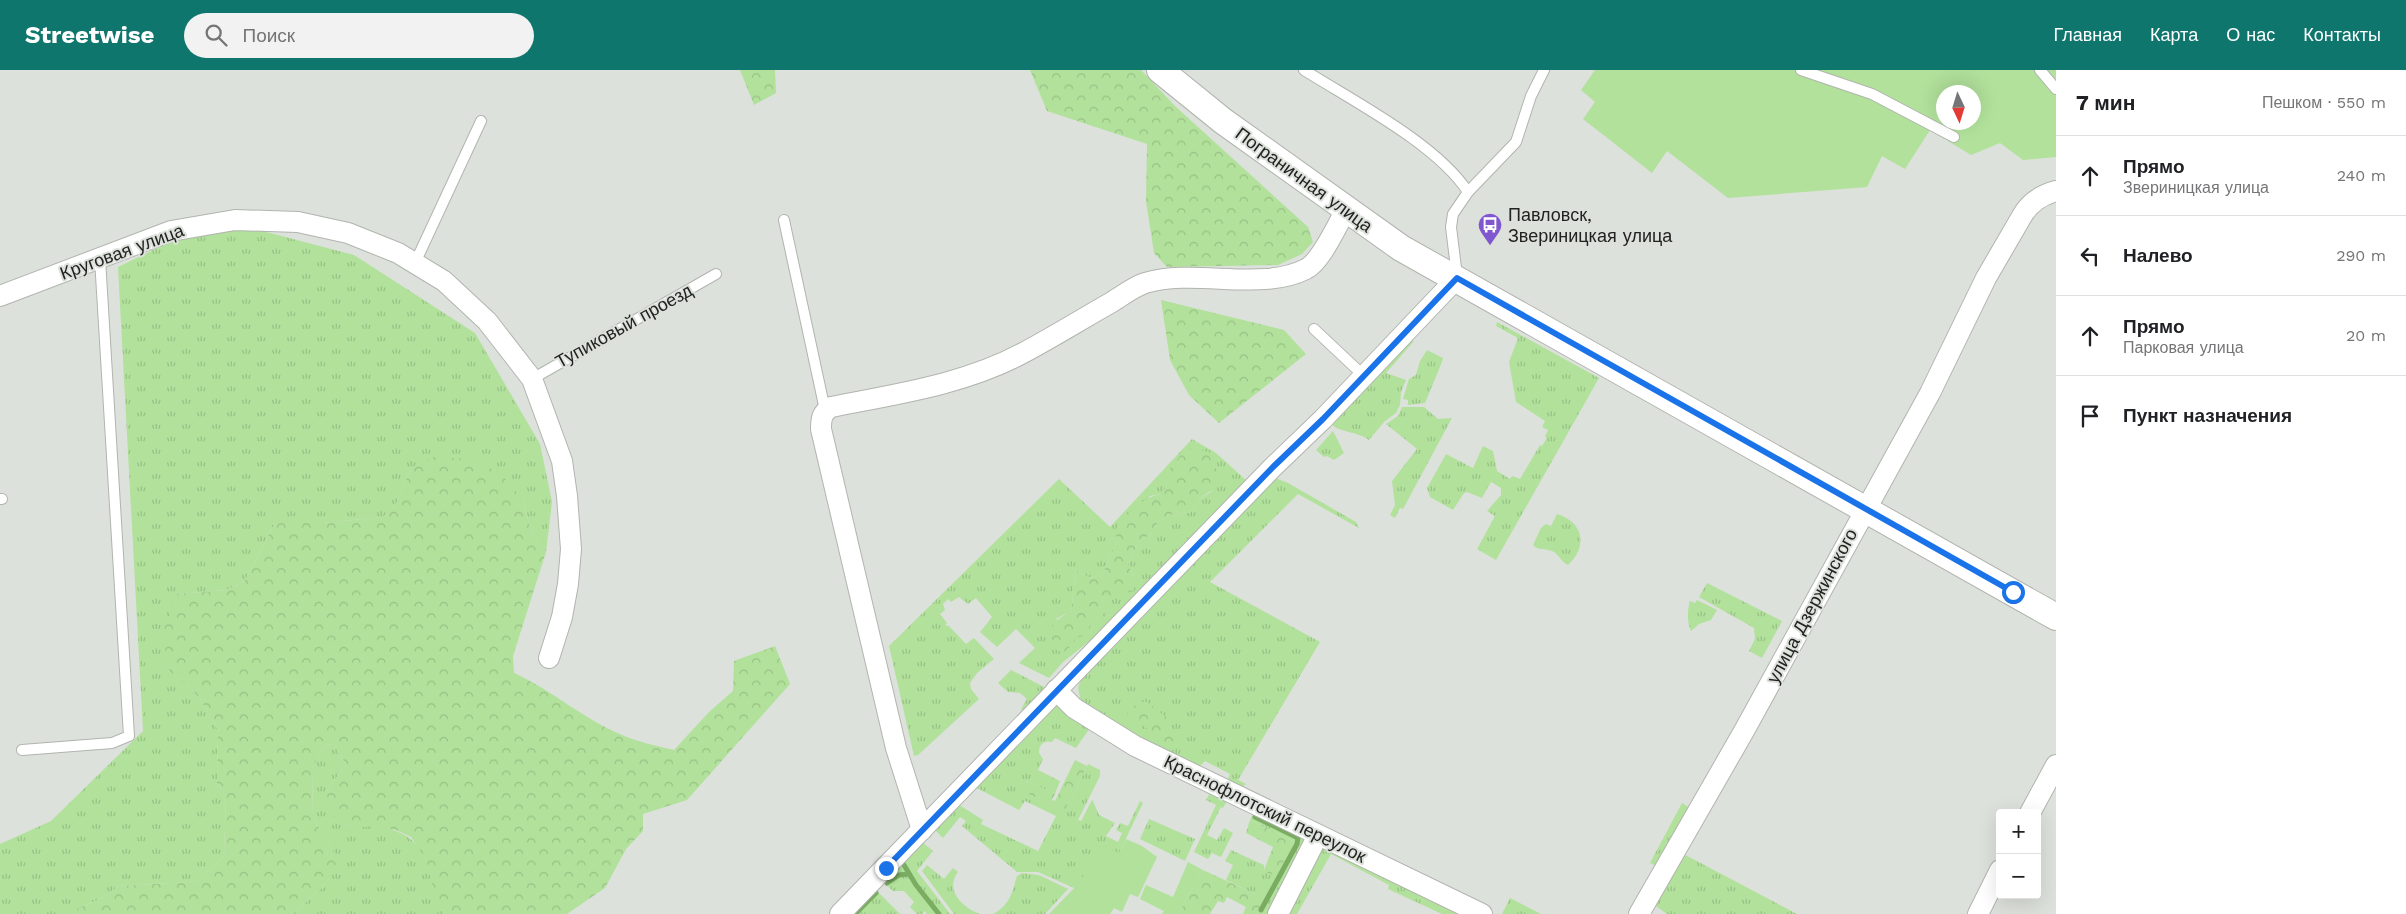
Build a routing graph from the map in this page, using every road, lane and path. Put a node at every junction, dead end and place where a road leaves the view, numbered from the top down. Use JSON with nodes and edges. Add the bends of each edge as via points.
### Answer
{"nodes":[{"id":1,"x":1160,"y":70,"type":"edge"},
{"id":2,"x":1304,"y":70,"type":"edge"},
{"id":3,"x":1544,"y":70,"type":"edge"},
{"id":4,"x":1801,"y":70,"type":"edge"},
{"id":5,"x":2040,"y":70,"type":"edge"},
{"id":6,"x":2056,"y":89,"type":"edge"},
{"id":7,"x":481,"y":122,"type":"dead end"},
{"id":8,"x":1954,"y":137,"type":"dead end"},
{"id":9,"x":2056,"y":191,"type":"edge"},
{"id":10,"x":1468,"y":192,"type":"junction"},
{"id":11,"x":1346,"y":210,"type":"junction"},
{"id":12,"x":784,"y":220,"type":"dead end"},
{"id":13,"x":100,"y":259,"type":"junction"},
{"id":14,"x":415,"y":264,"type":"junction"},
{"id":15,"x":716,"y":274,"type":"dead end"},
{"id":16,"x":1457,"y":278,"type":"junction"},
{"id":17,"x":0,"y":296,"type":"edge"},
{"id":18,"x":1314,"y":329,"type":"dead end"},
{"id":19,"x":1364,"y":376,"type":"junction"},
{"id":20,"x":532,"y":378,"type":"junction"},
{"id":21,"x":825,"y":410,"type":"junction"},
{"id":22,"x":1866,"y":509,"type":"junction"},
{"id":23,"x":2056,"y":617,"type":"edge"},
{"id":24,"x":549,"y":658,"type":"dead end"},
{"id":25,"x":1056,"y":690,"type":"junction"},
{"id":26,"x":22,"y":750,"type":"dead end"},
{"id":27,"x":2056,"y":765,"type":"edge"},
{"id":28,"x":2032,"y":809,"type":"edge"},
{"id":29,"x":922,"y":830,"type":"junction"},
{"id":30,"x":1318,"y":835,"type":"junction"},
{"id":31,"x":1996,"y":878,"type":"edge"},
{"id":32,"x":840,"y":914,"type":"edge"},
{"id":33,"x":1278,"y":914,"type":"edge"},
{"id":34,"x":1482,"y":914,"type":"edge"},
{"id":35,"x":1640,"y":914,"type":"edge"},
{"id":36,"x":1978,"y":914,"type":"edge"}],
"edges":[{"from":1,"to":11,"type":"street","name":"Пограничная улица","via":[[1197,102]]},
{"from":2,"to":10,"type":"lane","via":[[1415,139]]},
{"from":3,"to":10,"type":"lane","via":[[1531,96],[1516,142]]},
{"from":4,"to":8,"type":"lane","via":[[1872,94]]},
{"from":5,"to":6,"type":"lane"},
{"from":7,"to":14,"type":"lane"},
{"from":9,"to":22,"type":"street","name":"улица Дзержинского","via":[[2040,197],[2028,206],[2022,216],[1986,278],[1930,393]]},
{"from":10,"to":16,"type":"lane","via":[[1453,214],[1451,227]]},
{"from":11,"to":16,"type":"street","name":"Пограничная улица","via":[[1402,248]]},
{"from":11,"to":21,"type":"street","via":[[1319,256],[1309,268],[1297,274],[1261,278],[1174,277],[1143,284],[1024,353],[977,374]]},
{"from":12,"to":21,"type":"lane"},
{"from":13,"to":14,"type":"street","name":"Круговая улица","via":[[171,231],[236,220],[298,222],[348,233]]},
{"from":13,"to":17,"type":"street","name":"Круговая улица"},
{"from":13,"to":26,"type":"lane","via":[[128,736],[112,743]]},
{"from":14,"to":20,"type":"street","name":"Круговая улица","via":[[444,281],[487,321]]},
{"from":15,"to":20,"type":"lane","name":"Тупиковый проезд"},
{"from":16,"to":19,"type":"street"},
{"from":16,"to":22,"type":"street","name":"Пограничная улица"},
{"from":18,"to":19,"type":"lane"},
{"from":19,"to":25,"type":"street"},
{"from":20,"to":24,"type":"street","name":"Круговая улица","via":[[562,461],[571,548],[562,617]]},
{"from":21,"to":29,"type":"street","via":[[821,429],[894,739]]},
{"from":22,"to":23,"type":"street","name":"Пограничная улица"},
{"from":22,"to":35,"type":"street","name":"улица Дзержинского"},
{"from":25,"to":29,"type":"street"},
{"from":25,"to":30,"type":"street","name":"Краснофлотский переулок","via":[[1074,708],[1135,746]]},
{"from":27,"to":28,"type":"street"},
{"from":29,"to":32,"type":"street"},
{"from":30,"to":33,"type":"street"},
{"from":30,"to":34,"type":"street","name":"Краснофлотский переулок"},
{"from":31,"to":36,"type":"street"}]}
